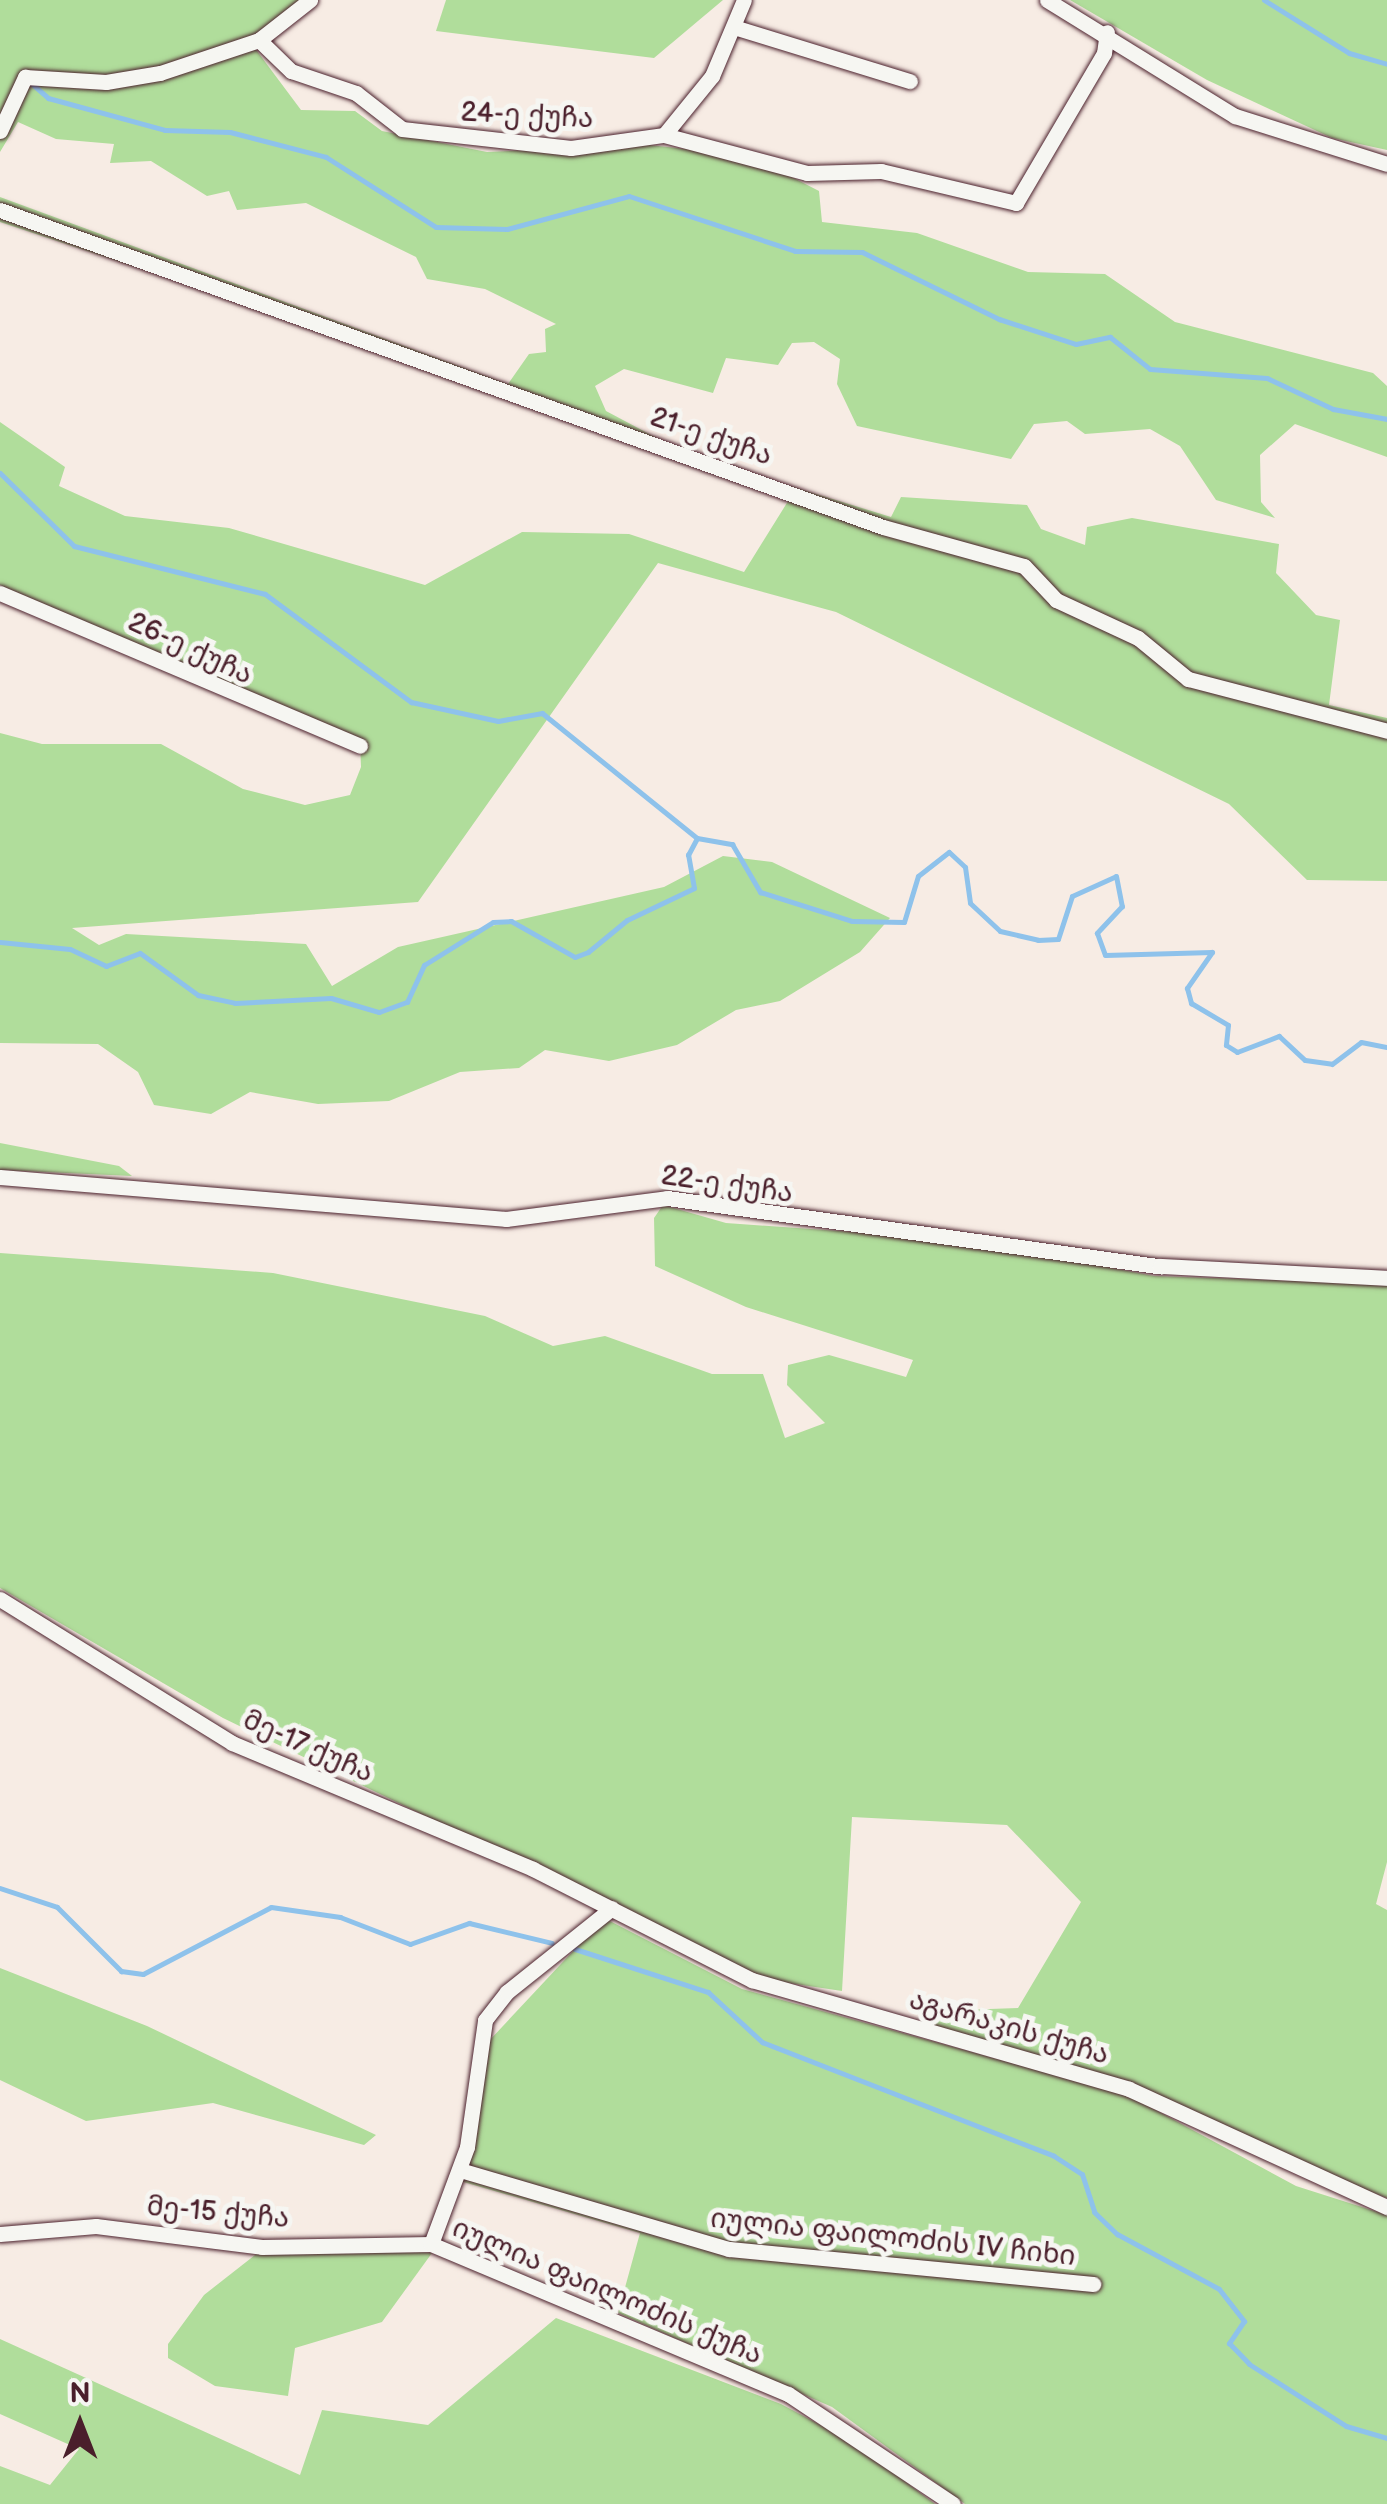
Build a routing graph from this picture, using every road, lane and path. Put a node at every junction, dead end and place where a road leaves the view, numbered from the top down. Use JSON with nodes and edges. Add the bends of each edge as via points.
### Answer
{"nodes":[{"id":1,"x":310,"y":0,"type":"edge"},
{"id":2,"x":744,"y":0,"type":"edge"},
{"id":3,"x":1046,"y":0,"type":"edge"},
{"id":4,"x":734,"y":28,"type":"junction"},
{"id":5,"x":1107,"y":32,"type":"junction"},
{"id":6,"x":259,"y":40,"type":"junction"},
{"id":7,"x":910,"y":81,"type":"dead end"},
{"id":8,"x":0,"y":132,"type":"edge"},
{"id":9,"x":664,"y":135,"type":"junction"},
{"id":10,"x":1387,"y":164,"type":"edge"},
{"id":11,"x":0,"y":210,"type":"edge"},
{"id":12,"x":0,"y":593,"type":"edge"},
{"id":13,"x":1387,"y":731,"type":"edge"},
{"id":14,"x":360,"y":746,"type":"dead end"},
{"id":15,"x":0,"y":1177,"type":"edge"},
{"id":16,"x":1387,"y":1278,"type":"edge"},
{"id":17,"x":0,"y":1599,"type":"edge"},
{"id":18,"x":612,"y":1908,"type":"junction"},
{"id":19,"x":460,"y":2170,"type":"junction"},
{"id":20,"x":1387,"y":2207,"type":"edge"},
{"id":21,"x":0,"y":2234,"type":"edge"},
{"id":22,"x":431,"y":2244,"type":"junction"},
{"id":23,"x":1093,"y":2284,"type":"dead end"},
{"id":24,"x":953,"y":2504,"type":"edge"}],
"edges":[{"from":1,"to":6,"type":"street"},
{"from":2,"to":4,"type":"street"},
{"from":3,"to":5,"type":"street"},
{"from":4,"to":7,"type":"street"},
{"from":4,"to":9,"type":"street","via":[[712,76]]},
{"from":5,"to":9,"type":"street","via":[[1104,53],[1016,202],[881,171],[806,173]]},
{"from":5,"to":10,"type":"street","via":[[1235,116]]},
{"from":6,"to":8,"type":"street","via":[[106,82],[38,72],[25,77]]},
{"from":6,"to":9,"type":"street","name":"24-ე ქუჩა","via":[[291,71],[356,92],[402,129],[571,148]]},
{"from":11,"to":13,"type":"street","name":"21-ე ქუჩა","via":[[883,528],[1024,566],[1056,600],[1138,638],[1188,680]]},
{"from":12,"to":14,"type":"street","name":"26-ე ქუჩა"},
{"from":15,"to":16,"type":"street","name":"22-ე ქუჩა","via":[[506,1220],[668,1198],[1160,1266]]},
{"from":17,"to":18,"type":"street","name":"მე-17 ქუჩა","via":[[232,1742]]},
{"from":18,"to":19,"type":"street","name":"იულია ფაილოძის ქუჩა","via":[[507,1992],[485,2020]]},
{"from":18,"to":20,"type":"street","name":"აგარაკის ქუჩა","via":[[752,1980],[1129,2089]]},
{"from":19,"to":22,"type":"street","name":"იულია ფაილოძის ქუჩა"},
{"from":19,"to":23,"type":"street","name":"იულია ფაილოძის IV ჩიხი","via":[[729,2250]]},
{"from":21,"to":22,"type":"street","name":"მე-15 ქუჩა","via":[[96,2226],[262,2248]]},
{"from":22,"to":24,"type":"street","name":"იულია ფაილოძის ქუჩა","via":[[788,2394]]}]}
